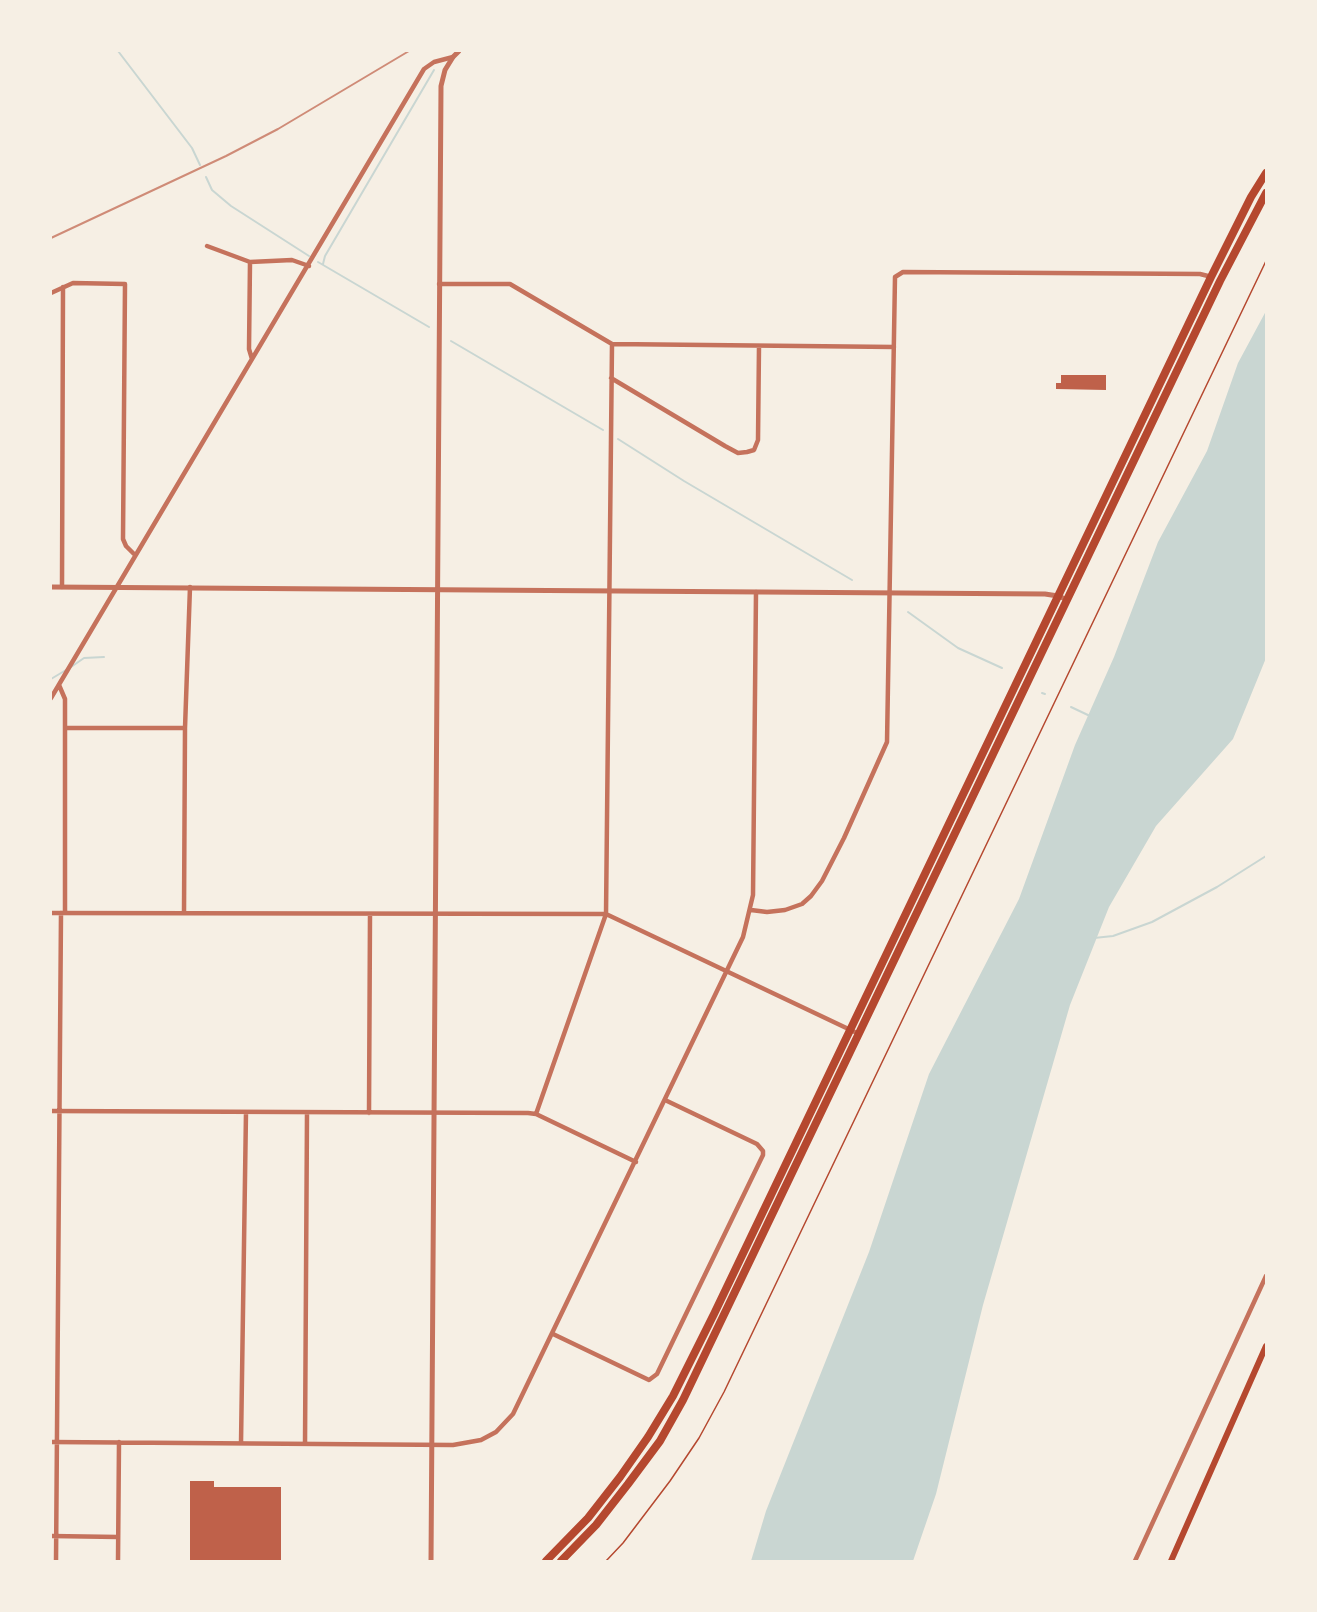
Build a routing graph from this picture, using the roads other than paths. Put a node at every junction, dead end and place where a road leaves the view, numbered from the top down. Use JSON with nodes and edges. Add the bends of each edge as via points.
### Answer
{"nodes":[{"id":1,"x":459,"y":51,"type":"edge"},
{"id":2,"x":453,"y":57,"type":"junction"},
{"id":3,"x":1266,"y":173,"type":"edge"},
{"id":4,"x":1266,"y":193,"type":"edge"},
{"id":5,"x":207,"y":246,"type":"dead end"},
{"id":6,"x":250,"y":262,"type":"junction"},
{"id":7,"x":309,"y":266,"type":"junction"},
{"id":8,"x":1211,"y":276,"type":"junction"},
{"id":9,"x":1220,"y":281,"type":"junction"},
{"id":10,"x":439,"y":284,"type":"junction"},
{"id":11,"x":63,"y":287,"type":"junction"},
{"id":12,"x":51,"y":293,"type":"edge"},
{"id":13,"x":612,"y":344,"type":"junction"},
{"id":14,"x":759,"y":346,"type":"junction"},
{"id":15,"x":894,"y":347,"type":"junction"},
{"id":16,"x":252,"y":359,"type":"junction"},
{"id":17,"x":611,"y":378,"type":"junction"},
{"id":18,"x":135,"y":555,"type":"junction"},
{"id":19,"x":116,"y":586,"type":"junction"},
{"id":20,"x":51,"y":587,"type":"edge"},
{"id":21,"x":62,"y":587,"type":"junction"},
{"id":22,"x":190,"y":587,"type":"junction"},
{"id":23,"x":438,"y":589,"type":"junction"},
{"id":24,"x":609,"y":590,"type":"junction"},
{"id":25,"x":756,"y":592,"type":"junction"},
{"id":26,"x":891,"y":592,"type":"junction"},
{"id":27,"x":1058,"y":596,"type":"junction"},
{"id":28,"x":1068,"y":600,"type":"junction"},
{"id":29,"x":59,"y":685,"type":"junction"},
{"id":30,"x":51,"y":698,"type":"edge"},
{"id":31,"x":65,"y":728,"type":"junction"},
{"id":32,"x":185,"y":728,"type":"junction"},
{"id":33,"x":751,"y":910,"type":"junction"},
{"id":34,"x":51,"y":913,"type":"edge"},
{"id":35,"x":63,"y":913,"type":"junction"},
{"id":36,"x":184,"y":913,"type":"junction"},
{"id":37,"x":370,"y":914,"type":"junction"},
{"id":38,"x":435,"y":914,"type":"junction"},
{"id":39,"x":606,"y":914,"type":"junction"},
{"id":40,"x":728,"y":971,"type":"junction"},
{"id":41,"x":850,"y":1030,"type":"junction"},
{"id":42,"x":860,"y":1034,"type":"junction"},
{"id":43,"x":665,"y":1101,"type":"junction"},
{"id":44,"x":51,"y":1111,"type":"edge"},
{"id":45,"x":58,"y":1111,"type":"junction"},
{"id":46,"x":246,"y":1112,"type":"junction"},
{"id":47,"x":307,"y":1113,"type":"junction"},
{"id":48,"x":369,"y":1113,"type":"junction"},
{"id":49,"x":434,"y":1113,"type":"junction"},
{"id":50,"x":536,"y":1114,"type":"junction"},
{"id":51,"x":636,"y":1162,"type":"junction"},
{"id":52,"x":1266,"y":1276,"type":"edge"},
{"id":53,"x":553,"y":1334,"type":"junction"},
{"id":54,"x":1266,"y":1346,"type":"edge"},
{"id":55,"x":54,"y":1442,"type":"edge"},
{"id":56,"x":119,"y":1442,"type":"junction"},
{"id":57,"x":241,"y":1443,"type":"junction"},
{"id":58,"x":432,"y":1443,"type":"junction"},
{"id":59,"x":305,"y":1444,"type":"junction"},
{"id":60,"x":54,"y":1536,"type":"edge"},
{"id":61,"x":118,"y":1537,"type":"junction"},
{"id":62,"x":56,"y":1561,"type":"edge"},
{"id":63,"x":118,"y":1561,"type":"edge"},
{"id":64,"x":431,"y":1561,"type":"edge"},
{"id":65,"x":546,"y":1561,"type":"edge"},
{"id":66,"x":561,"y":1561,"type":"edge"},
{"id":67,"x":1135,"y":1561,"type":"edge"},
{"id":68,"x":1171,"y":1561,"type":"edge"}],
"edges":[{"from":1,"to":2,"type":"street"},
{"from":2,"to":7,"type":"street","via":[[424,69]]},
{"from":2,"to":10,"type":"street","via":[[441,86]]},
{"from":3,"to":8,"type":"highway"},
{"from":4,"to":9,"type":"highway"},
{"from":5,"to":6,"type":"street"},
{"from":6,"to":7,"type":"street","via":[[292,260]]},
{"from":6,"to":16,"type":"street"},
{"from":7,"to":16,"type":"street"},
{"from":8,"to":9,"type":"street"},
{"from":8,"to":15,"type":"street","via":[[903,273],[894,282]]},
{"from":8,"to":27,"type":"highway"},
{"from":9,"to":28,"type":"highway"},
{"from":10,"to":13,"type":"street","via":[[510,284]]},
{"from":10,"to":23,"type":"street"},
{"from":11,"to":12,"type":"street"},
{"from":11,"to":18,"type":"street","via":[[73,283],[125,284],[123,539]]},
{"from":11,"to":21,"type":"street"},
{"from":13,"to":14,"type":"street"},
{"from":13,"to":17,"type":"street"},
{"from":14,"to":15,"type":"street"},
{"from":14,"to":17,"type":"street","via":[[758,440],[754,450],[747,452],[738,453],[725,446]]},
{"from":15,"to":26,"type":"street"},
{"from":16,"to":18,"type":"street"},
{"from":17,"to":24,"type":"street"},
{"from":18,"to":19,"type":"street"},
{"from":19,"to":21,"type":"street"},
{"from":19,"to":22,"type":"street"},
{"from":19,"to":29,"type":"street"},
{"from":20,"to":21,"type":"street"},
{"from":22,"to":23,"type":"street"},
{"from":22,"to":32,"type":"street"},
{"from":23,"to":24,"type":"street"},
{"from":23,"to":38,"type":"street"},
{"from":24,"to":25,"type":"street"},
{"from":24,"to":39,"type":"street"},
{"from":25,"to":26,"type":"street"},
{"from":25,"to":33,"type":"street"},
{"from":26,"to":27,"type":"street"},
{"from":26,"to":33,"type":"street","via":[[888,733],[881,758],[839,849],[811,896],[785,910]]},
{"from":27,"to":28,"type":"street"},
{"from":27,"to":41,"type":"highway"},
{"from":28,"to":42,"type":"highway"},
{"from":29,"to":30,"type":"street"},
{"from":29,"to":31,"type":"street","via":[[65,699]]},
{"from":31,"to":32,"type":"street"},
{"from":31,"to":35,"type":"street"},
{"from":32,"to":36,"type":"street"},
{"from":33,"to":40,"type":"street"},
{"from":34,"to":35,"type":"street"},
{"from":35,"to":36,"type":"street"},
{"from":35,"to":45,"type":"street"},
{"from":36,"to":37,"type":"street"},
{"from":37,"to":38,"type":"street"},
{"from":37,"to":48,"type":"street"},
{"from":38,"to":39,"type":"street"},
{"from":38,"to":49,"type":"street"},
{"from":39,"to":40,"type":"street"},
{"from":39,"to":50,"type":"street"},
{"from":40,"to":41,"type":"street"},
{"from":40,"to":43,"type":"street"},
{"from":41,"to":42,"type":"street"},
{"from":41,"to":65,"type":"highway","via":[[673,1396],[620,1477],[588,1518]]},
{"from":42,"to":66,"type":"highway","via":[[660,1441],[596,1525]]},
{"from":43,"to":51,"type":"street"},
{"from":43,"to":53,"type":"street","via":[[756,1144],[763,1151],[667,1355],[654,1378],[643,1379]]},
{"from":44,"to":45,"type":"street"},
{"from":45,"to":46,"type":"street"},
{"from":45,"to":55,"type":"street"},
{"from":46,"to":47,"type":"street"},
{"from":46,"to":57,"type":"street"},
{"from":47,"to":48,"type":"street"},
{"from":47,"to":59,"type":"street"},
{"from":48,"to":49,"type":"street"},
{"from":49,"to":50,"type":"street"},
{"from":49,"to":58,"type":"street"},
{"from":50,"to":51,"type":"street"},
{"from":51,"to":53,"type":"street"},
{"from":52,"to":67,"type":"street"},
{"from":53,"to":58,"type":"street","via":[[513,1414],[496,1432],[468,1443]]},
{"from":54,"to":68,"type":"main road"},
{"from":55,"to":56,"type":"street"},
{"from":55,"to":60,"type":"street"},
{"from":56,"to":57,"type":"street"},
{"from":56,"to":61,"type":"street"},
{"from":57,"to":59,"type":"street"},
{"from":58,"to":59,"type":"street"},
{"from":58,"to":64,"type":"street"},
{"from":60,"to":61,"type":"street"},
{"from":60,"to":62,"type":"street"},
{"from":61,"to":63,"type":"street"}]}
